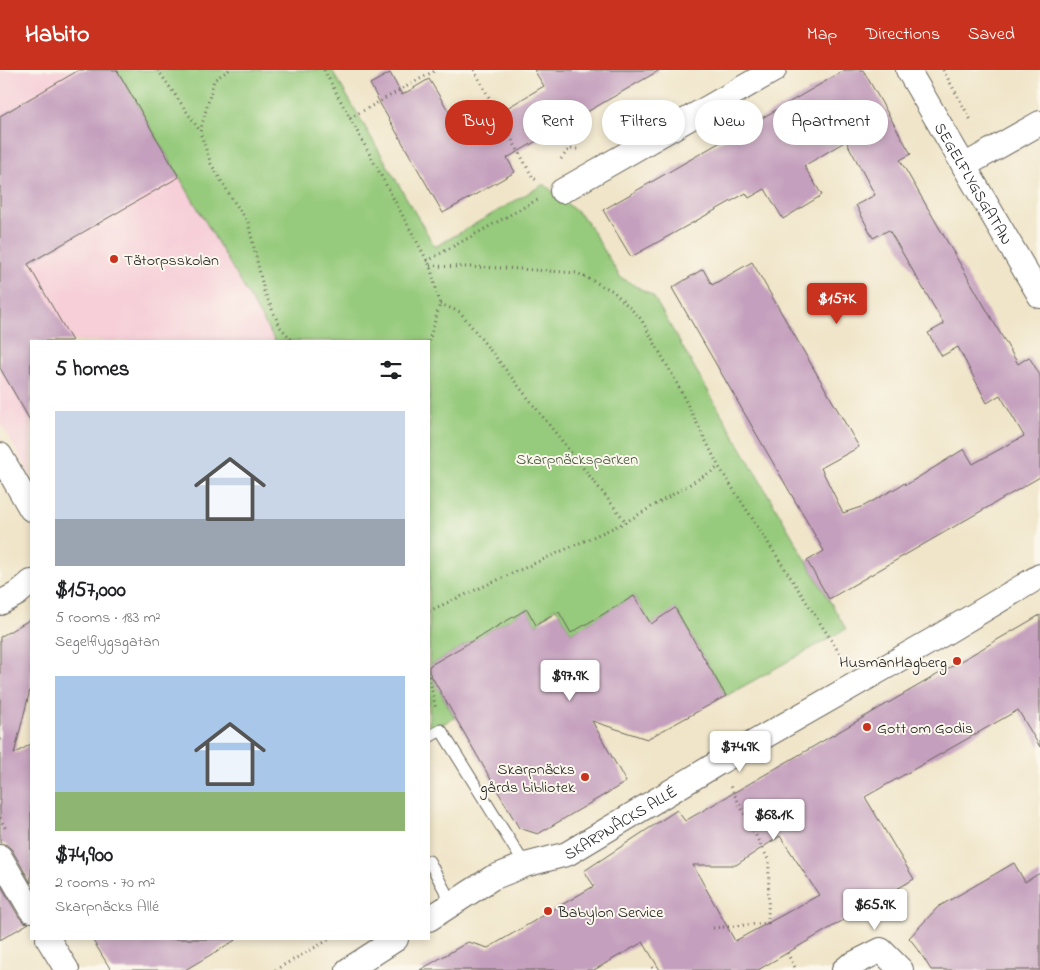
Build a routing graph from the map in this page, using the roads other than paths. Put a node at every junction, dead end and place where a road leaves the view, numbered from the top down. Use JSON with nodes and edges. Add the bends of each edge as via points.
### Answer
{"nodes":[{"id":1,"x":774,"y":70,"type":"edge"},
{"id":2,"x":908,"y":70,"type":"edge"},
{"id":3,"x":1040,"y":122,"type":"edge"},
{"id":4,"x":964,"y":166,"type":"junction"},
{"id":5,"x":562,"y":192,"type":"road end"},
{"id":6,"x":1040,"y":296,"type":"edge"},
{"id":7,"x":0,"y":455,"type":"edge"},
{"id":8,"x":30,"y":507,"type":"edge"},
{"id":9,"x":1040,"y":576,"type":"edge"},
{"id":10,"x":30,"y":583,"type":"edge"},
{"id":11,"x":0,"y":603,"type":"edge"},
{"id":12,"x":430,"y":736,"type":"edge"},
{"id":13,"x":0,"y":857,"type":"edge"},
{"id":14,"x":430,"y":863,"type":"edge"},
{"id":15,"x":525,"y":865,"type":"junction"},
{"id":16,"x":452,"y":904,"type":"junction"},
{"id":17,"x":30,"y":908,"type":"edge"},
{"id":18,"x":430,"y":918,"type":"edge"},
{"id":19,"x":49,"y":940,"type":"edge"},
{"id":20,"x":394,"y":940,"type":"edge"},
{"id":21,"x":67,"y":970,"type":"edge"},
{"id":22,"x":348,"y":970,"type":"edge"},
{"id":23,"x":844,"y":970,"type":"edge"},
{"id":24,"x":901,"y":970,"type":"edge"}],
"edges":[{"from":1,"to":5,"type":"street"},
{"from":2,"to":4,"type":"street","name":"SEGELFLYGSGATAN"},
{"from":3,"to":4,"type":"street"},
{"from":4,"to":6,"type":"street","name":"SEGELFLYGSGATAN"},
{"from":7,"to":8,"type":"street"},
{"from":9,"to":15,"type":"street","name":"SKARPNÄCKS ALLÉ","via":[[568,854]]},
{"from":10,"to":11,"type":"street"},
{"from":12,"to":15,"type":"lane","via":[[441,730]]},
{"from":13,"to":17,"type":"street"},
{"from":14,"to":16,"type":"lane"},
{"from":15,"to":16,"type":"street","name":"SKARPNÄCKS ALLÉ","via":[[492,878]]},
{"from":16,"to":18,"type":"street","name":"SKARPNÄCKS ALLÉ"},
{"from":19,"to":21,"type":"street"},
{"from":20,"to":22,"type":"street"},
{"from":23,"to":24,"type":"street","via":[[881,950]]}]}
